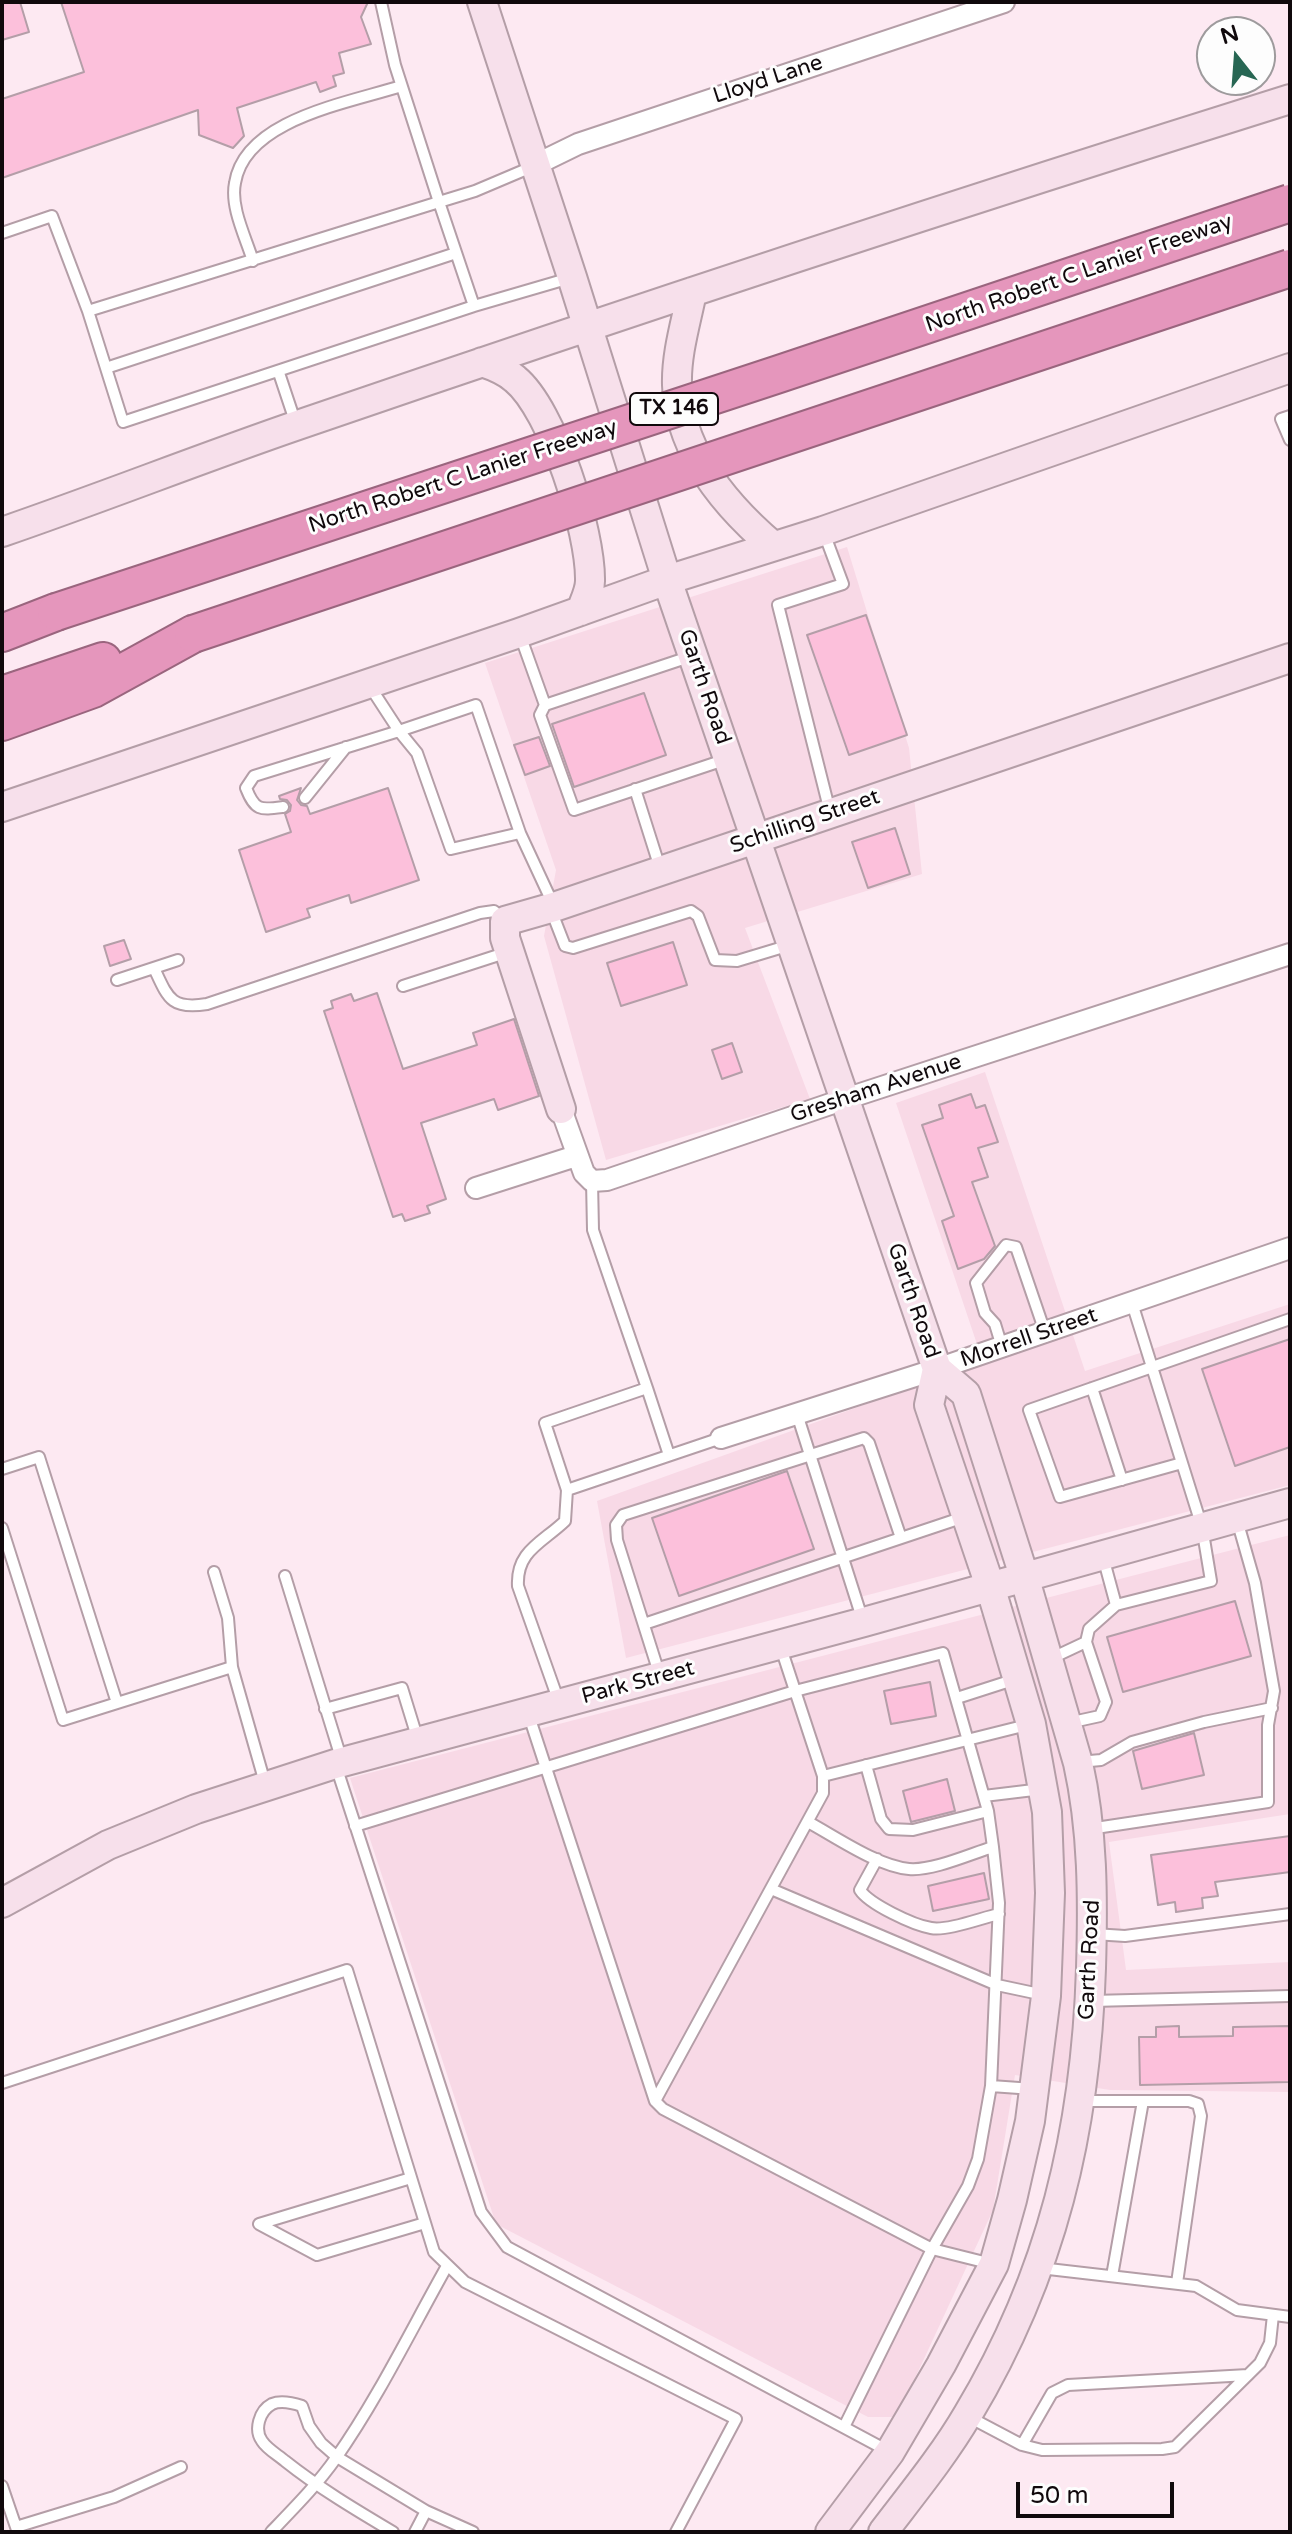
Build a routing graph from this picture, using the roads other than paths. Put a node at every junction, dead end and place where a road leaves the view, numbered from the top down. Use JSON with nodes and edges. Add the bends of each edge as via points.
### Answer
{"nodes":[{"id":1,"x":381,"y":2,"type":"edge"},
{"id":2,"x":482,"y":2,"type":"edge"},
{"id":3,"x":1004,"y":2,"type":"edge"},
{"id":4,"x":401,"y":86,"type":"junction"},
{"id":5,"x":1290,"y":99,"type":"edge"},
{"id":6,"x":535,"y":165,"type":"junction"},
{"id":7,"x":439,"y":202,"type":"junction"},
{"id":8,"x":1290,"y":203,"type":"edge"},
{"id":9,"x":2,"y":233,"type":"edge"},
{"id":10,"x":456,"y":253,"type":"junction"},
{"id":11,"x":253,"y":261,"type":"junction"},
{"id":12,"x":1290,"y":268,"type":"edge"},
{"id":13,"x":572,"y":277,"type":"junction"},
{"id":14,"x":692,"y":292,"type":"junction"},
{"id":15,"x":474,"y":306,"type":"junction"},
{"id":16,"x":88,"y":311,"type":"junction"},
{"id":17,"x":587,"y":326,"type":"junction"},
{"id":18,"x":482,"y":362,"type":"junction"},
{"id":19,"x":106,"y":368,"type":"junction"},
{"id":20,"x":1290,"y":368,"type":"edge"},
{"id":21,"x":279,"y":373,"type":"junction"},
{"id":22,"x":1290,"y":416,"type":"edge"},
{"id":23,"x":297,"y":425,"type":"junction"},
{"id":24,"x":1290,"y":440,"type":"edge"},
{"id":25,"x":823,"y":531,"type":"junction"},
{"id":26,"x":2,"y":532,"type":"edge"},
{"id":27,"x":773,"y":546,"type":"junction"},
{"id":28,"x":667,"y":580,"type":"junction"},
{"id":29,"x":581,"y":611,"type":"junction"},
{"id":30,"x":56,"y":612,"type":"junction"},
{"id":31,"x":2,"y":626,"type":"edge"},
{"id":32,"x":2,"y":633,"type":"edge"},
{"id":33,"x":519,"y":633,"type":"junction"},
{"id":34,"x":193,"y":634,"type":"junction"},
{"id":35,"x":694,"y":655,"type":"junction"},
{"id":36,"x":1290,"y":658,"type":"edge"},
{"id":37,"x":367,"y":682,"type":"junction"},
{"id":38,"x":2,"y":695,"type":"edge"},
{"id":39,"x":545,"y":705,"type":"junction"},
{"id":40,"x":2,"y":722,"type":"edge"},
{"id":41,"x":399,"y":731,"type":"junction"},
{"id":42,"x":347,"y":747,"type":"junction"},
{"id":43,"x":729,"y":759,"type":"junction"},
{"id":44,"x":635,"y":789,"type":"junction"},
{"id":45,"x":305,"y":798,"type":"dead end"},
{"id":46,"x":2,"y":807,"type":"edge"},
{"id":47,"x":283,"y":807,"type":"dead end"},
{"id":48,"x":831,"y":814,"type":"junction"},
{"id":49,"x":520,"y":833,"type":"junction"},
{"id":50,"x":756,"y":839,"type":"junction"},
{"id":51,"x":661,"y":870,"type":"junction"},
{"id":52,"x":552,"y":908,"type":"junction"},
{"id":53,"x":505,"y":921,"type":"junction"},
{"id":54,"x":792,"y":944,"type":"junction"},
{"id":55,"x":509,"y":951,"type":"junction"},
{"id":56,"x":1290,"y":954,"type":"edge"},
{"id":57,"x":178,"y":960,"type":"dead end"},
{"id":58,"x":154,"y":968,"type":"junction"},
{"id":59,"x":117,"y":980,"type":"dead end"},
{"id":60,"x":403,"y":986,"type":"dead end"},
{"id":61,"x":845,"y":1099,"type":"junction"},
{"id":62,"x":561,"y":1109,"type":"joint"},
{"id":63,"x":576,"y":1156,"type":"junction"},
{"id":64,"x":592,"y":1181,"type":"junction"},
{"id":65,"x":476,"y":1188,"type":"dead end"},
{"id":66,"x":1290,"y":1248,"type":"edge"},
{"id":67,"x":1132,"y":1303,"type":"junction"},
{"id":68,"x":1290,"y":1319,"type":"edge"},
{"id":69,"x":1045,"y":1332,"type":"junction"},
{"id":70,"x":1002,"y":1347,"type":"junction"},
{"id":71,"x":1152,"y":1367,"type":"junction"},
{"id":72,"x":937,"y":1369,"type":"junction"},
{"id":73,"x":647,"y":1388,"type":"junction"},
{"id":74,"x":1092,"y":1388,"type":"junction"},
{"id":75,"x":797,"y":1414,"type":"junction"},
{"id":76,"x":721,"y":1438,"type":"joint"},
{"id":77,"x":809,"y":1454,"type":"junction"},
{"id":78,"x":669,"y":1455,"type":"junction"},
{"id":79,"x":1182,"y":1463,"type":"junction"},
{"id":80,"x":2,"y":1469,"type":"edge"},
{"id":81,"x":1122,"y":1480,"type":"junction"},
{"id":82,"x":567,"y":1490,"type":"junction"},
{"id":83,"x":1290,"y":1503,"type":"edge"},
{"id":84,"x":966,"y":1516,"type":"junction"},
{"id":85,"x":1236,"y":1518,"type":"junction"},
{"id":86,"x":1202,"y":1527,"type":"junction"},
{"id":87,"x":2,"y":1528,"type":"edge"},
{"id":88,"x":901,"y":1538,"type":"junction"},
{"id":89,"x":1103,"y":1554,"type":"junction"},
{"id":90,"x":843,"y":1557,"type":"junction"},
{"id":91,"x":214,"y":1572,"type":"dead end"},
{"id":92,"x":285,"y":1576,"type":"dead end"},
{"id":93,"x":1024,"y":1576,"type":"junction"},
{"id":94,"x":990,"y":1586,"type":"junction"},
{"id":95,"x":1116,"y":1605,"type":"junction"},
{"id":96,"x":864,"y":1622,"type":"junction"},
{"id":97,"x":644,"y":1624,"type":"junction"},
{"id":98,"x":1086,"y":1642,"type":"junction"},
{"id":99,"x":780,"y":1645,"type":"junction"},
{"id":100,"x":1048,"y":1660,"type":"junction"},
{"id":101,"x":232,"y":1667,"type":"junction"},
{"id":102,"x":661,"y":1677,"type":"junction"},
{"id":103,"x":1018,"y":1679,"type":"junction"},
{"id":104,"x":795,"y":1691,"type":"junction"},
{"id":105,"x":957,"y":1698,"type":"junction"},
{"id":106,"x":117,"y":1703,"type":"junction"},
{"id":107,"x":559,"y":1704,"type":"junction"},
{"id":108,"x":1272,"y":1708,"type":"junction"},
{"id":109,"x":325,"y":1709,"type":"junction"},
{"id":110,"x":528,"y":1713,"type":"junction"},
{"id":111,"x":1031,"y":1724,"type":"junction"},
{"id":112,"x":1066,"y":1724,"type":"junction"},
{"id":113,"x":970,"y":1740,"type":"junction"},
{"id":114,"x":419,"y":1741,"type":"junction"},
{"id":115,"x":338,"y":1763,"type":"junction"},
{"id":116,"x":1078,"y":1763,"type":"junction"},
{"id":117,"x":866,"y":1765,"type":"junction"},
{"id":118,"x":546,"y":1766,"type":"junction"},
{"id":119,"x":823,"y":1776,"type":"junction"},
{"id":120,"x":266,"y":1787,"type":"junction"},
{"id":121,"x":1043,"y":1788,"type":"junction"},
{"id":122,"x":984,"y":1796,"type":"junction"},
{"id":123,"x":988,"y":1811,"type":"junction"},
{"id":124,"x":808,"y":1822,"type":"junction"},
{"id":125,"x":355,"y":1826,"type":"junction"},
{"id":126,"x":1087,"y":1829,"type":"junction"},
{"id":127,"x":993,"y":1847,"type":"junction"},
{"id":128,"x":877,"y":1859,"type":"junction"},
{"id":129,"x":771,"y":1889,"type":"junction"},
{"id":130,"x":2,"y":1903,"type":"edge"},
{"id":131,"x":999,"y":1914,"type":"junction"},
{"id":132,"x":1290,"y":1914,"type":"edge"},
{"id":133,"x":1092,"y":1934,"type":"junction"},
{"id":134,"x":997,"y":1985,"type":"junction"},
{"id":135,"x":1046,"y":1996,"type":"junction"},
{"id":136,"x":1290,"y":1996,"type":"edge"},
{"id":137,"x":1090,"y":2002,"type":"junction"},
{"id":138,"x":2,"y":2083,"type":"edge"},
{"id":139,"x":991,"y":2086,"type":"junction"},
{"id":140,"x":1034,"y":2089,"type":"junction"},
{"id":141,"x":655,"y":2101,"type":"junction"},
{"id":142,"x":1080,"y":2101,"type":"junction"},
{"id":143,"x":1143,"y":2101,"type":"junction"},
{"id":144,"x":411,"y":2178,"type":"junction"},
{"id":145,"x":425,"y":2223,"type":"junction"},
{"id":146,"x":932,"y":2249,"type":"junction"},
{"id":147,"x":994,"y":2264,"type":"junction"},
{"id":148,"x":447,"y":2266,"type":"junction"},
{"id":149,"x":1039,"y":2267,"type":"junction"},
{"id":150,"x":1112,"y":2276,"type":"junction"},
{"id":151,"x":1177,"y":2283,"type":"junction"},
{"id":152,"x":1273,"y":2315,"type":"junction"},
{"id":153,"x":1290,"y":2317,"type":"edge"},
{"id":154,"x":1248,"y":2375,"type":"junction"},
{"id":155,"x":967,"y":2416,"type":"junction"},
{"id":156,"x":844,"y":2427,"type":"junction"},
{"id":157,"x":1022,"y":2445,"type":"junction"},
{"id":158,"x":890,"y":2452,"type":"junction"},
{"id":159,"x":337,"y":2457,"type":"junction"},
{"id":160,"x":181,"y":2467,"type":"dead end"},
{"id":161,"x":315,"y":2485,"type":"junction"},
{"id":162,"x":2,"y":2486,"type":"edge"},
{"id":163,"x":426,"y":2511,"type":"junction"},
{"id":164,"x":16,"y":2529,"type":"edge"},
{"id":165,"x":271,"y":2532,"type":"edge"},
{"id":166,"x":393,"y":2532,"type":"edge"},
{"id":167,"x":415,"y":2532,"type":"edge"},
{"id":168,"x":473,"y":2532,"type":"edge"},
{"id":169,"x":676,"y":2532,"type":"edge"},
{"id":170,"x":830,"y":2532,"type":"edge"},
{"id":171,"x":883,"y":2532,"type":"edge"}],
"edges":[{"from":1,"to":4,"type":"lane"},
{"from":2,"to":6,"type":"main road","name":"Garth Road"},
{"from":3,"to":6,"type":"street","name":"Lloyd Lane","via":[[578,144]]},
{"from":4,"to":7,"type":"lane"},
{"from":4,"to":11,"type":"lane","via":[[288,122],[265,135],[245,157],[235,182],[235,200]]},
{"from":5,"to":14,"type":"main road"},
{"from":6,"to":7,"type":"lane"},
{"from":6,"to":13,"type":"main road","name":"Garth Road"},
{"from":7,"to":10,"type":"lane"},
{"from":7,"to":11,"type":"lane"},
{"from":8,"to":30,"type":"highway","name":"North Robert C Lanier Freeway","number":"TX 146","bridge":true},
{"from":9,"to":16,"type":"lane","via":[[52,216]]},
{"from":10,"to":15,"type":"lane"},
{"from":10,"to":19,"type":"lane"},
{"from":11,"to":16,"type":"lane"},
{"from":12,"to":34,"type":"highway","number":"TX 146","bridge":true},
{"from":13,"to":15,"type":"lane"},
{"from":13,"to":17,"type":"main road","name":"Garth Road"},
{"from":14,"to":17,"type":"main road"},
{"from":14,"to":27,"type":"main road","via":[[678,361],[683,420],[696,457],[717,489]]},
{"from":15,"to":21,"type":"lane"},
{"from":16,"to":19,"type":"lane"},
{"from":17,"to":18,"type":"main road"},
{"from":17,"to":28,"type":"main road","name":"Garth Road"},
{"from":18,"to":23,"type":"main road"},
{"from":18,"to":29,"type":"main road","via":[[517,380],[550,431],[586,545],[590,583]]},
{"from":19,"to":21,"type":"lane","via":[[123,422]]},
{"from":20,"to":25,"type":"main road"},
{"from":21,"to":23,"type":"lane"},
{"from":22,"to":24,"type":"lane","via":[[1281,419]]},
{"from":23,"to":26,"type":"main road"},
{"from":25,"to":27,"type":"main road"},
{"from":25,"to":48,"type":"lane","via":[[843,584],[778,605]]},
{"from":27,"to":28,"type":"main road"},
{"from":28,"to":29,"type":"main road"},
{"from":28,"to":35,"type":"main road","name":"Garth Road"},
{"from":29,"to":33,"type":"main road"},
{"from":30,"to":31,"type":"highway"},
{"from":30,"to":32,"type":"highway","name":"North Robert C Lanier Freeway","number":"TX 146"},
{"from":33,"to":37,"type":"main road"},
{"from":33,"to":39,"type":"lane"},
{"from":34,"to":38,"type":"highway","number":"TX 146"},
{"from":34,"to":40,"type":"highway","via":[[93,689]]},
{"from":35,"to":39,"type":"lane"},
{"from":35,"to":43,"type":"main road","name":"Garth Road"},
{"from":36,"to":48,"type":"main road","name":"Schilling Street"},
{"from":37,"to":41,"type":"lane"},
{"from":37,"to":46,"type":"main road"},
{"from":39,"to":44,"type":"lane","via":[[540,715],[574,810]]},
{"from":41,"to":42,"type":"lane"},
{"from":41,"to":49,"type":"lane","via":[[417,753],[451,849]]},
{"from":41,"to":49,"type":"lane","via":[[476,705]]},
{"from":42,"to":45,"type":"lane"},
{"from":42,"to":47,"type":"lane","via":[[254,776],[246,788],[254,805],[262,810]]},
{"from":43,"to":44,"type":"lane"},
{"from":43,"to":50,"type":"main road","name":"Garth Road"},
{"from":44,"to":51,"type":"lane"},
{"from":48,"to":50,"type":"main road","name":"Schilling Street"},
{"from":49,"to":52,"type":"lane"},
{"from":50,"to":51,"type":"main road","name":"Schilling Street"},
{"from":50,"to":54,"type":"main road","name":"Garth Road"},
{"from":51,"to":52,"type":"main road","name":"Schilling Street"},
{"from":52,"to":53,"type":"main road","name":"Schilling Street"},
{"from":52,"to":54,"type":"lane","via":[[560,940],[573,948],[691,911],[698,916],[715,960],[737,961]]},
{"from":53,"to":55,"type":"main road"},
{"from":53,"to":58,"type":"lane","via":[[494,911],[480,913],[187,1008],[173,1002]]},
{"from":54,"to":61,"type":"main road","name":"Garth Road"},
{"from":55,"to":60,"type":"lane"},
{"from":55,"to":62,"type":"main road"},
{"from":56,"to":61,"type":"street","name":"Gresham Avenue"},
{"from":57,"to":58,"type":"lane"},
{"from":58,"to":59,"type":"lane"},
{"from":61,"to":64,"type":"street","name":"Gresham Avenue"},
{"from":61,"to":72,"type":"main road","name":"Garth Road"},
{"from":62,"to":63,"type":"street"},
{"from":63,"to":64,"type":"street"},
{"from":63,"to":65,"type":"street"},
{"from":64,"to":73,"type":"lane","via":[[593,1230]]},
{"from":66,"to":67,"type":"street","name":"Morrell Street"},
{"from":67,"to":69,"type":"street","name":"Morrell Street"},
{"from":67,"to":71,"type":"lane"},
{"from":68,"to":71,"type":"lane"},
{"from":69,"to":70,"type":"street","name":"Morrell Street"},
{"from":69,"to":70,"type":"lane","via":[[1016,1247],[1006,1245],[976,1283]]},
{"from":70,"to":72,"type":"street","name":"Morrell Street"},
{"from":71,"to":74,"type":"lane"},
{"from":71,"to":79,"type":"lane"},
{"from":72,"to":75,"type":"street","name":"Morrell Street"},
{"from":72,"to":84,"type":"main road","name":"Garth Road","via":[[929,1405]]},
{"from":72,"to":93,"type":"main road","name":"Garth Road","via":[[966,1394]]},
{"from":73,"to":78,"type":"lane"},
{"from":73,"to":82,"type":"lane","via":[[545,1423]]},
{"from":74,"to":81,"type":"lane"},
{"from":74,"to":81,"type":"lane","via":[[1029,1410],[1060,1497]]},
{"from":75,"to":76,"type":"street","name":"Morrell Street"},
{"from":75,"to":77,"type":"lane"},
{"from":76,"to":78,"type":"lane"},
{"from":77,"to":88,"type":"lane","via":[[864,1438]]},
{"from":77,"to":90,"type":"lane"},
{"from":77,"to":97,"type":"lane","via":[[623,1515],[616,1525],[617,1540]]},
{"from":78,"to":82,"type":"lane"},
{"from":79,"to":81,"type":"lane"},
{"from":79,"to":86,"type":"lane"},
{"from":80,"to":106,"type":"lane","via":[[39,1457]]},
{"from":82,"to":107,"type":"lane","via":[[565,1521],[523,1558],[517,1570]]},
{"from":83,"to":85,"type":"main road","name":"Park Street"},
{"from":84,"to":88,"type":"lane"},
{"from":84,"to":94,"type":"main road","name":"Garth Road"},
{"from":85,"to":86,"type":"main road","name":"Park Street"},
{"from":85,"to":108,"type":"lane","via":[[1255,1583],[1274,1691]]},
{"from":86,"to":89,"type":"main road","name":"Park Street"},
{"from":86,"to":95,"type":"lane","via":[[1211,1581]]},
{"from":87,"to":106,"type":"lane","via":[[63,1720]]},
{"from":88,"to":90,"type":"lane"},
{"from":89,"to":93,"type":"main road","name":"Park Street"},
{"from":89,"to":95,"type":"lane"},
{"from":90,"to":96,"type":"lane"},
{"from":90,"to":97,"type":"lane"},
{"from":91,"to":101,"type":"lane","via":[[228,1618]]},
{"from":92,"to":109,"type":"lane"},
{"from":93,"to":94,"type":"main road","name":"Park Street"},
{"from":93,"to":100,"type":"main road","name":"Garth Road"},
{"from":94,"to":96,"type":"main road","name":"Park Street"},
{"from":94,"to":103,"type":"main road","name":"Garth Road"},
{"from":95,"to":98,"type":"lane","via":[[1089,1629]]},
{"from":96,"to":99,"type":"main road","name":"Park Street"},
{"from":97,"to":102,"type":"lane"},
{"from":98,"to":100,"type":"lane"},
{"from":98,"to":112,"type":"lane","via":[[1106,1702],[1100,1716]]},
{"from":99,"to":102,"type":"main road","name":"Park Street"},
{"from":99,"to":104,"type":"lane"},
{"from":100,"to":112,"type":"main road","name":"Garth Road"},
{"from":101,"to":106,"type":"lane"},
{"from":101,"to":120,"type":"lane"},
{"from":102,"to":107,"type":"main road","name":"Park Street"},
{"from":103,"to":105,"type":"lane"},
{"from":103,"to":111,"type":"main road","name":"Garth Road"},
{"from":104,"to":105,"type":"lane","via":[[943,1653]]},
{"from":104,"to":118,"type":"lane"},
{"from":104,"to":119,"type":"lane"},
{"from":105,"to":113,"type":"lane"},
{"from":107,"to":110,"type":"main road","name":"Park Street"},
{"from":108,"to":116,"type":"lane","via":[[1132,1742],[1101,1760]]},
{"from":108,"to":126,"type":"lane","via":[[1268,1802]]},
{"from":109,"to":114,"type":"lane","via":[[402,1688]]},
{"from":109,"to":115,"type":"lane"},
{"from":110,"to":114,"type":"main road","name":"Park Street"},
{"from":110,"to":118,"type":"lane"},
{"from":111,"to":113,"type":"lane"},
{"from":111,"to":121,"type":"main road","name":"Garth Road"},
{"from":112,"to":116,"type":"main road","name":"Garth Road"},
{"from":113,"to":117,"type":"lane"},
{"from":113,"to":122,"type":"lane"},
{"from":114,"to":115,"type":"main road","name":"Park Street"},
{"from":115,"to":120,"type":"main road","name":"Park Street"},
{"from":115,"to":125,"type":"lane"},
{"from":116,"to":126,"type":"main road","name":"Garth Road"},
{"from":117,"to":119,"type":"lane"},
{"from":117,"to":123,"type":"lane","via":[[881,1819],[889,1829],[913,1830]]},
{"from":118,"to":125,"type":"lane"},
{"from":118,"to":141,"type":"lane"},
{"from":119,"to":124,"type":"lane","via":[[823,1793]]},
{"from":120,"to":130,"type":"main road","name":"Park Street","via":[[108,1845]]},
{"from":121,"to":122,"type":"lane"},
{"from":121,"to":135,"type":"main road","name":"Garth Road","via":[[1050,1893]]},
{"from":122,"to":123,"type":"lane"},
{"from":123,"to":127,"type":"lane"},
{"from":124,"to":128,"type":"lane"},
{"from":124,"to":129,"type":"lane"},
{"from":125,"to":156,"type":"lane","via":[[481,2212],[491,2228],[507,2247]]},
{"from":126,"to":133,"type":"main road","name":"Garth Road","via":[[1094,1890]]},
{"from":127,"to":128,"type":"lane","via":[[910,1869]]},
{"from":127,"to":131,"type":"lane"},
{"from":128,"to":131,"type":"lane","via":[[860,1890],[875,1906],[932,1928]]},
{"from":129,"to":134,"type":"lane"},
{"from":129,"to":141,"type":"lane"},
{"from":131,"to":134,"type":"lane"},
{"from":132,"to":133,"type":"lane","via":[[1125,1936]]},
{"from":133,"to":137,"type":"main road","name":"Garth Road"},
{"from":134,"to":135,"type":"lane"},
{"from":134,"to":139,"type":"lane"},
{"from":135,"to":137,"type":"main road"},
{"from":135,"to":140,"type":"main road","name":"Garth Road"},
{"from":136,"to":137,"type":"lane"},
{"from":137,"to":142,"type":"main road","name":"Garth Road"},
{"from":138,"to":144,"type":"lane","via":[[347,1970]]},
{"from":139,"to":140,"type":"lane"},
{"from":139,"to":146,"type":"lane","via":[[978,2159]]},
{"from":140,"to":147,"type":"main road","name":"Garth Road"},
{"from":141,"to":146,"type":"lane"},
{"from":142,"to":143,"type":"lane"},
{"from":142,"to":149,"type":"main road","name":"Garth Road","via":[[1063,2189]]},
{"from":143,"to":150,"type":"lane"},
{"from":143,"to":151,"type":"lane","via":[[1189,2101],[1198,2104],[1201,2116]]},
{"from":144,"to":145,"type":"lane"},
{"from":144,"to":145,"type":"lane","via":[[259,2224],[317,2255]]},
{"from":145,"to":148,"type":"lane","via":[[434,2252]]},
{"from":146,"to":147,"type":"lane"},
{"from":146,"to":156,"type":"lane"},
{"from":147,"to":149,"type":"main road"},
{"from":147,"to":158,"type":"main road","name":"Garth Road"},
{"from":148,"to":159,"type":"lane"},
{"from":148,"to":169,"type":"lane","via":[[465,2282],[736,2419]]},
{"from":149,"to":150,"type":"lane"},
{"from":149,"to":155,"type":"main road","name":"Garth Road","via":[[1002,2354]]},
{"from":150,"to":151,"type":"lane"},
{"from":151,"to":152,"type":"lane","via":[[1196,2286],[1237,2310]]},
{"from":152,"to":153,"type":"lane"},
{"from":152,"to":154,"type":"lane","via":[[1266,2353]]},
{"from":154,"to":157,"type":"lane","via":[[1175,2447],[1042,2450]]},
{"from":154,"to":157,"type":"lane","via":[[1068,2385],[1052,2393]]},
{"from":155,"to":157,"type":"lane"},
{"from":155,"to":171,"type":"main road","name":"Garth Road"},
{"from":156,"to":158,"type":"lane"},
{"from":158,"to":170,"type":"main road","name":"Garth Road"},
{"from":159,"to":161,"type":"lane"},
{"from":159,"to":161,"type":"lane","via":[[309,2426],[302,2406],[272,2404],[262,2413],[257,2426],[261,2440]]},
{"from":159,"to":163,"type":"lane"},
{"from":160,"to":164,"type":"lane","via":[[114,2497]]},
{"from":161,"to":165,"type":"lane"},
{"from":161,"to":166,"type":"lane"},
{"from":162,"to":164,"type":"lane"},
{"from":163,"to":167,"type":"lane"},
{"from":163,"to":168,"type":"lane"}]}
